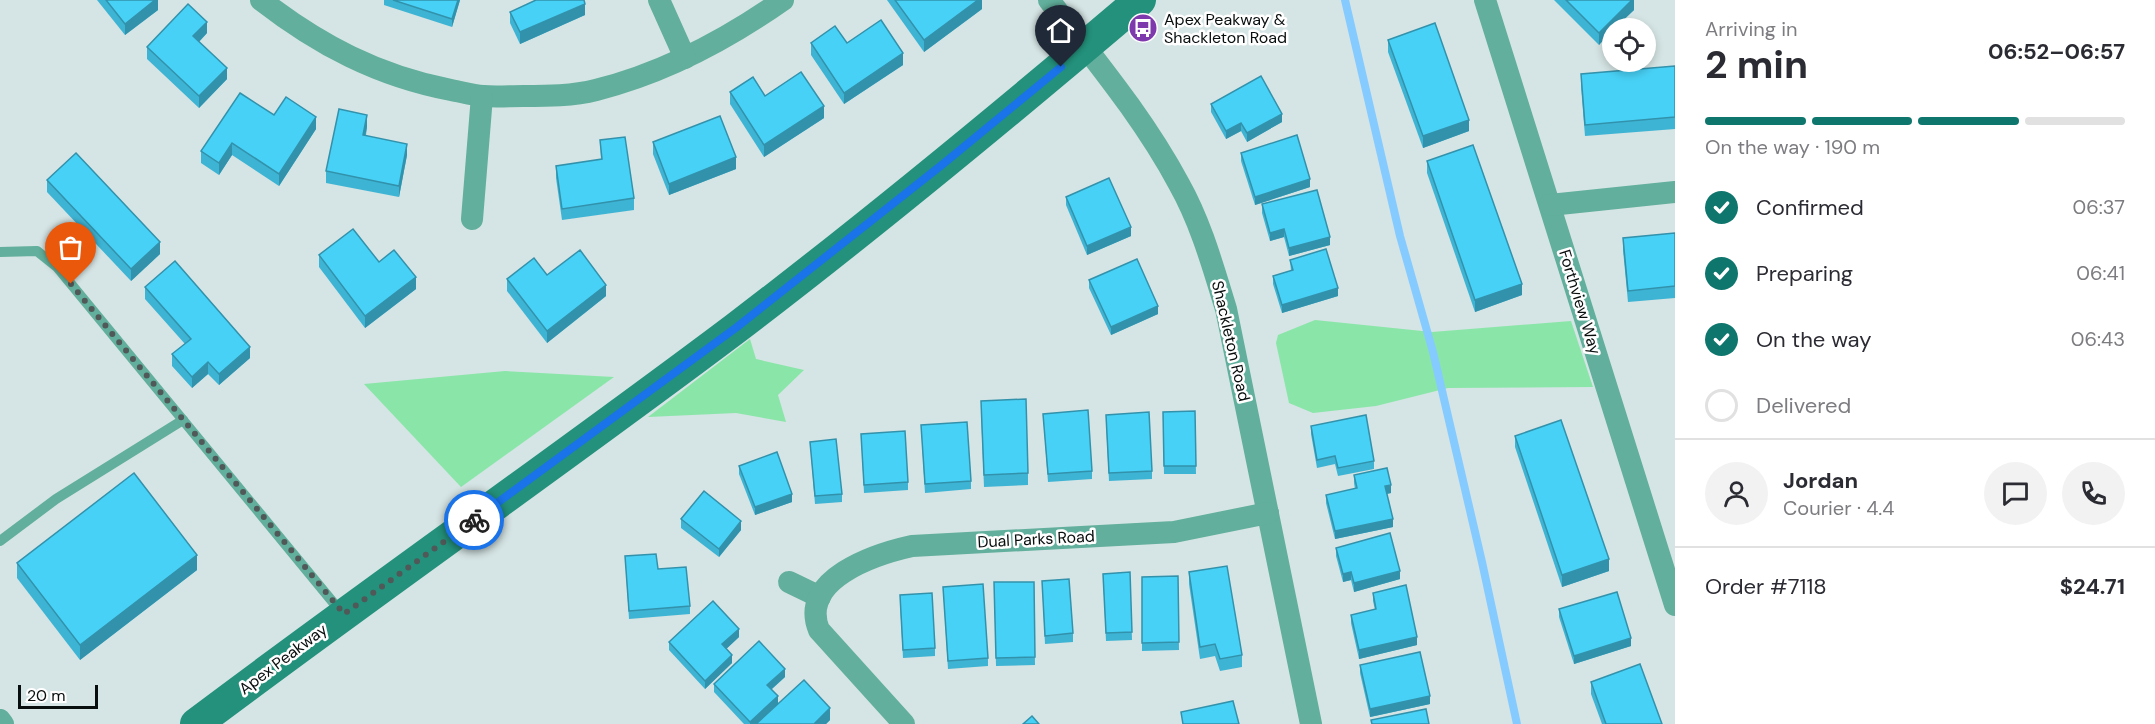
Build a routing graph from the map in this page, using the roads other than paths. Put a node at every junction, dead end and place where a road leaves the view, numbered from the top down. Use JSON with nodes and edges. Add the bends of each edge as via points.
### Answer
{"nodes":[{"id":1,"x":261,"y":0,"type":"edge"},
{"id":2,"x":659,"y":0,"type":"edge"},
{"id":3,"x":783,"y":0,"type":"edge"},
{"id":4,"x":1049,"y":0,"type":"edge"},
{"id":5,"x":1140,"y":0,"type":"edge"},
{"id":6,"x":1485,"y":0,"type":"edge"},
{"id":7,"x":1084,"y":46,"type":"junction"},
{"id":8,"x":685,"y":58,"type":"junction"},
{"id":9,"x":482,"y":96,"type":"junction"},
{"id":10,"x":1675,"y":192,"type":"edge"},
{"id":11,"x":1550,"y":205,"type":"junction"},
{"id":12,"x":472,"y":219,"type":"dead end"},
{"id":13,"x":0,"y":252,"type":"edge"},
{"id":14,"x":183,"y":420,"type":"junction"},
{"id":15,"x":1268,"y":513,"type":"junction"},
{"id":16,"x":0,"y":541,"type":"edge"},
{"id":17,"x":789,"y":582,"type":"dead end"},
{"id":18,"x":820,"y":597,"type":"junction"},
{"id":19,"x":1675,"y":605,"type":"edge"},
{"id":20,"x":344,"y":614,"type":"junction"},
{"id":21,"x":0,"y":720,"type":"edge"},
{"id":22,"x":3,"y":724,"type":"edge"},
{"id":23,"x":196,"y":724,"type":"edge"},
{"id":24,"x":904,"y":724,"type":"edge"},
{"id":25,"x":1311,"y":724,"type":"edge"}],
"edges":[{"from":1,"to":9,"type":"street","via":[[292,25],[369,66],[419,84]]},
{"from":2,"to":8,"type":"street"},
{"from":3,"to":8,"type":"street","via":[[749,24]]},
{"from":4,"to":7,"type":"street","name":"Shackleton Road"},
{"from":5,"to":7,"type":"main road","name":"Apex Peakway"},
{"from":6,"to":11,"type":"street","name":"Forthview Way"},
{"from":7,"to":15,"type":"street","name":"Shackleton Road","via":[[1129,103],[1194,214],[1226,309]]},
{"from":7,"to":20,"type":"main road","name":"Apex Peakway","via":[[737,327]]},
{"from":8,"to":9,"type":"street","via":[[594,91]]},
{"from":9,"to":12,"type":"street"},
{"from":10,"to":11,"type":"street"},
{"from":11,"to":19,"type":"street","name":"Forthview Way"},
{"from":13,"to":14,"type":"lane","via":[[37,251],[57,267]]},
{"from":14,"to":16,"type":"lane","via":[[56,499]]},
{"from":14,"to":20,"type":"lane"},
{"from":15,"to":18,"type":"street","name":"Dual Parks Road","via":[[1174,532],[912,546],[883,552],[851,567],[829,582]]},
{"from":15,"to":25,"type":"street","name":"Shackleton Road"},
{"from":17,"to":18,"type":"street"},
{"from":18,"to":24,"type":"street","via":[[815,612],[819,630]]},
{"from":20,"to":23,"type":"main road","name":"Apex Peakway"},
{"from":21,"to":22,"type":"street"}]}
